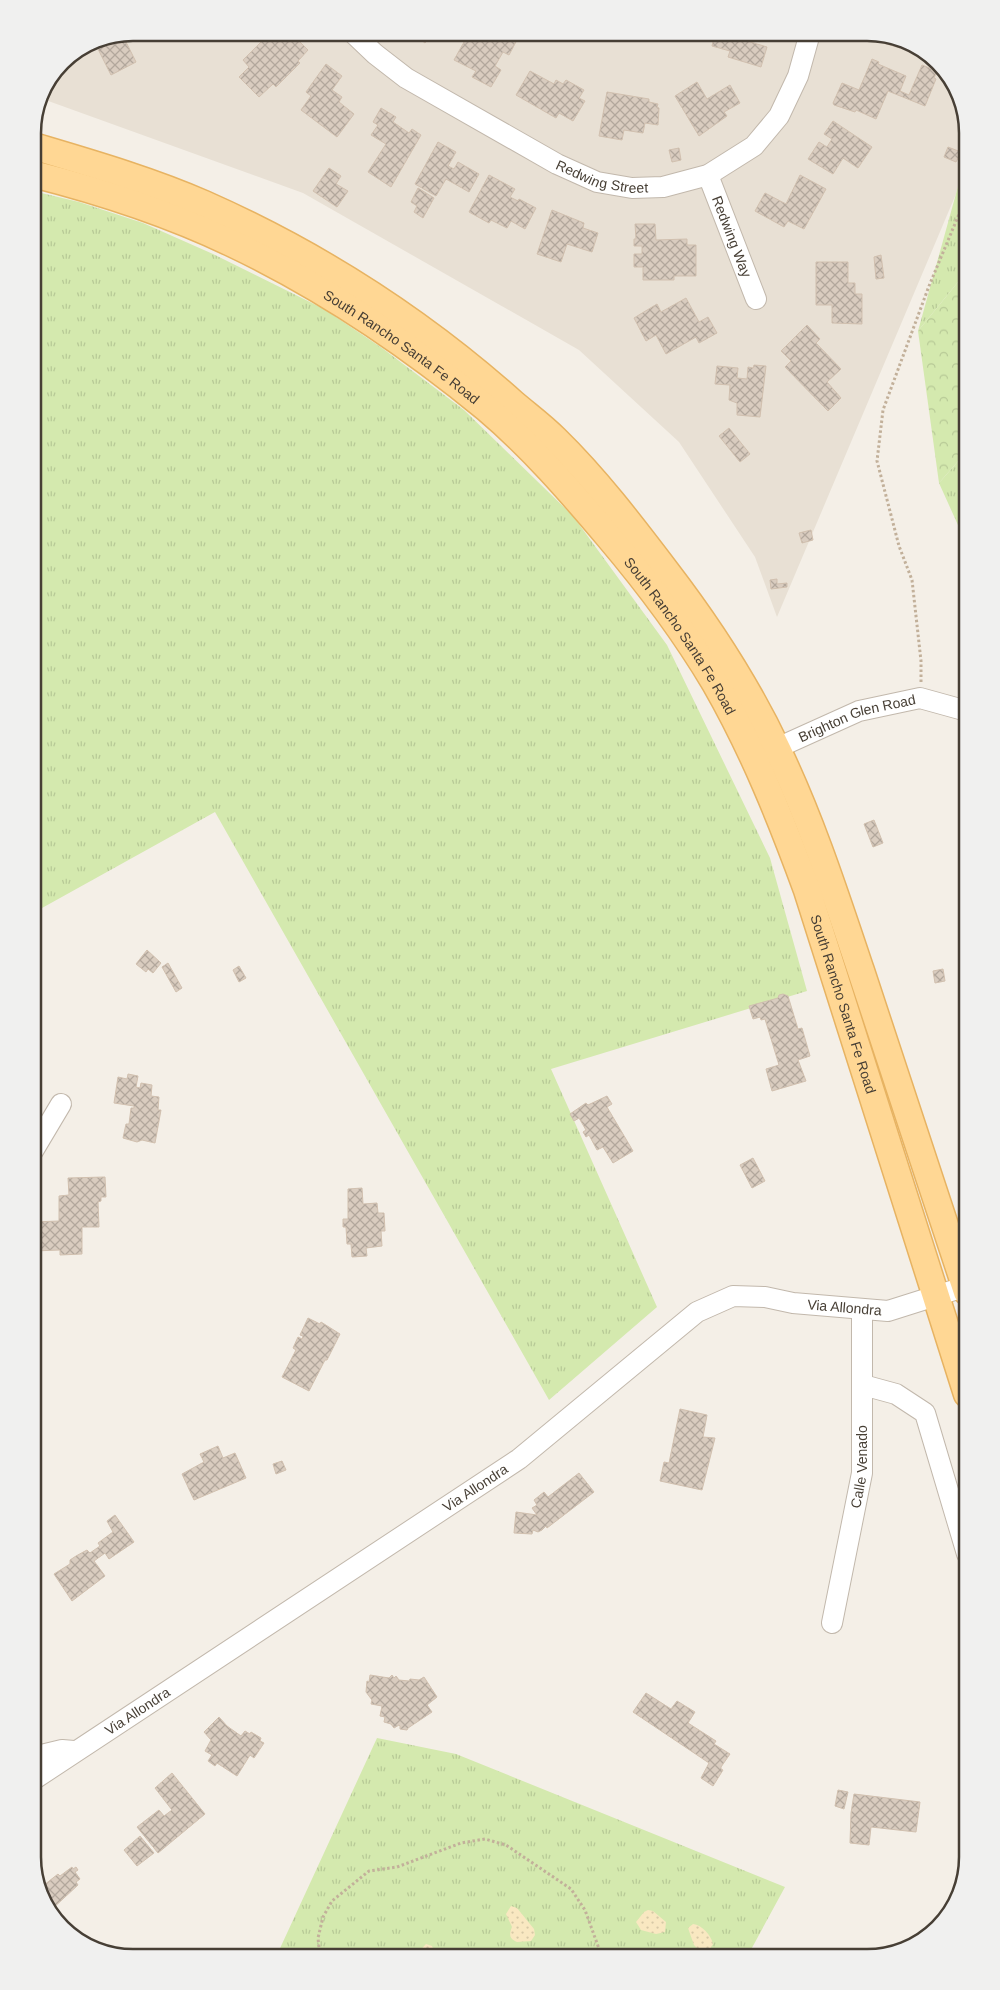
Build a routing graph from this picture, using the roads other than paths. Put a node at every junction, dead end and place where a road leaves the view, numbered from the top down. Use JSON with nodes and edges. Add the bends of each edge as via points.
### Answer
{"nodes":[{"id":1,"x":361,"y":41,"type":"edge"},
{"id":2,"x":808,"y":41,"type":"edge"},
{"id":3,"x":41,"y":148,"type":"edge"},
{"id":4,"x":708,"y":175,"type":"junction"},
{"id":5,"x":41,"y":176,"type":"edge"},
{"id":6,"x":756,"y":299,"type":"dead end"},
{"id":7,"x":959,"y":709,"type":"edge"},
{"id":8,"x":777,"y":748,"type":"junction"},
{"id":9,"x":61,"y":1104,"type":"dead end"},
{"id":10,"x":41,"y":1138,"type":"edge"},
{"id":11,"x":959,"y":1264,"type":"edge"},
{"id":12,"x":959,"y":1290,"type":"edge"},
{"id":13,"x":937,"y":1296,"type":"junction"},
{"id":14,"x":862,"y":1309,"type":"junction"},
{"id":15,"x":959,"y":1366,"type":"edge"},
{"id":16,"x":863,"y":1385,"type":"junction"},
{"id":17,"x":959,"y":1524,"type":"edge"},
{"id":18,"x":832,"y":1623,"type":"dead end"},
{"id":19,"x":76,"y":1751,"type":"junction"},
{"id":20,"x":41,"y":1755,"type":"edge"},
{"id":21,"x":41,"y":1774,"type":"edge"}],
"edges":[{"from":1,"to":4,"type":"street","name":"Redwing Street","via":[[406,78],[557,164],[597,182],[632,188],[662,187]]},
{"from":2,"to":4,"type":"street","name":"Redwing Street","via":[[798,76],[779,116],[754,146]]},
{"from":3,"to":8,"type":"main road","name":"South Rancho Santa Fe Road","via":[[116,171],[202,203],[335,271],[432,334],[554,439],[618,508],[687,599],[738,676]]},
{"from":4,"to":6,"type":"street","name":"Redwing Way"},
{"from":5,"to":13,"type":"main road","name":"South Rancho Santa Fe Road","via":[[146,208],[230,243],[355,311],[487,409],[545,464],[635,569],[672,616],[715,683],[754,756],[782,822],[807,890]]},
{"from":7,"to":8,"type":"street","name":"Brighton Glen Road","via":[[920,698],[859,710]]},
{"from":8,"to":11,"type":"main road","name":"South Rancho Santa Fe Road","via":[[817,841]]},
{"from":9,"to":10,"type":"street"},
{"from":12,"to":13,"type":"street","name":"Via Allondra"},
{"from":13,"to":14,"type":"street","name":"Via Allondra","via":[[888,1311]]},
{"from":13,"to":15,"type":"main road","name":"South Rancho Santa Fe Road"},
{"from":14,"to":16,"type":"street","name":"Calle Venado"},
{"from":14,"to":19,"type":"street","name":"Via Allondra","via":[[733,1296],[697,1312],[519,1459]]},
{"from":16,"to":17,"type":"street","via":[[896,1394],[925,1413]]},
{"from":16,"to":18,"type":"street","name":"Calle Venado","via":[[862,1473]]},
{"from":19,"to":20,"type":"street","via":[[62,1750]]},
{"from":19,"to":21,"type":"street","name":"Via Allondra"}]}
